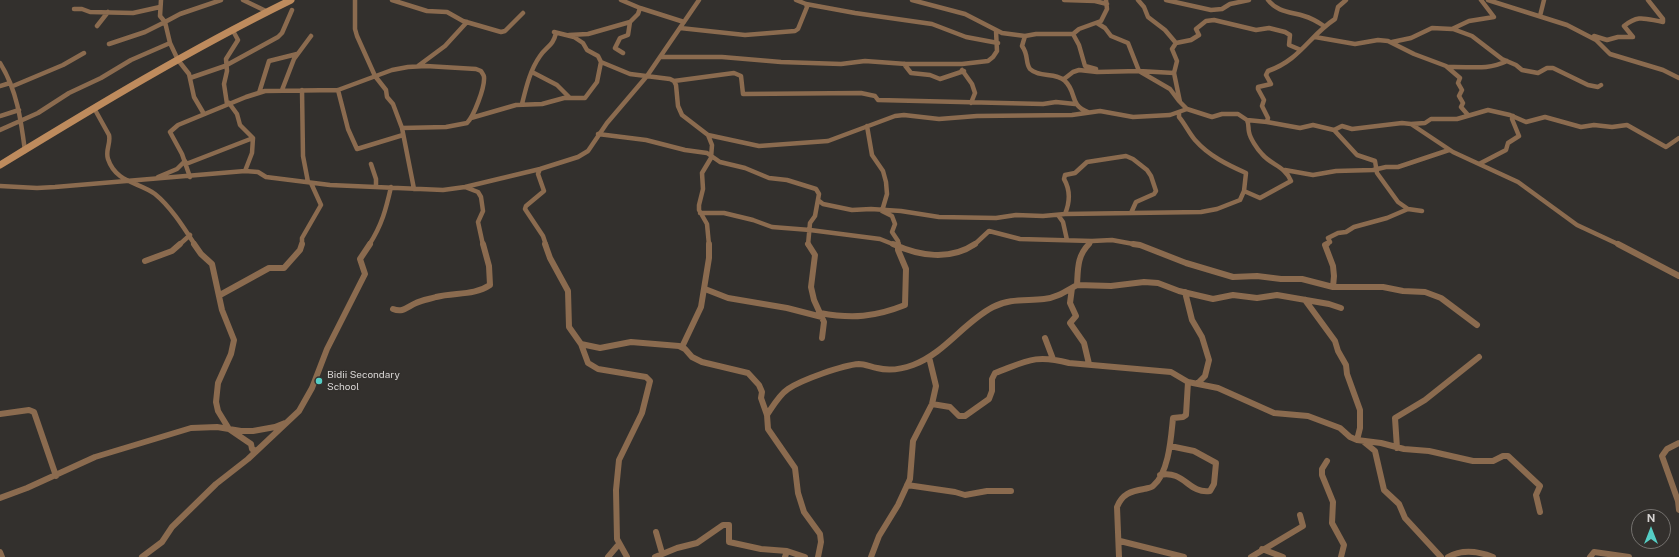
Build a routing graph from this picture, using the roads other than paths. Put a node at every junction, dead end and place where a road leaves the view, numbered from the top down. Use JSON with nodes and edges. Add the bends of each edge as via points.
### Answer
{"nodes":[{"id":1,"x":162,"y":0,"type":"edge"},
{"id":2,"x":221,"y":0,"type":"edge"},
{"id":3,"x":243,"y":0,"type":"edge"},
{"id":4,"x":291,"y":0,"type":"edge"},
{"id":5,"x":354,"y":0,"type":"edge"},
{"id":6,"x":392,"y":0,"type":"edge"},
{"id":7,"x":413,"y":0,"type":"edge"},
{"id":8,"x":621,"y":0,"type":"edge"},
{"id":9,"x":699,"y":0,"type":"edge"},
{"id":10,"x":796,"y":0,"type":"edge"},
{"id":11,"x":912,"y":0,"type":"edge"},
{"id":12,"x":931,"y":0,"type":"edge"},
{"id":13,"x":1064,"y":0,"type":"edge"},
{"id":14,"x":1138,"y":0,"type":"edge"},
{"id":15,"x":1166,"y":0,"type":"edge"},
{"id":16,"x":1250,"y":0,"type":"edge"},
{"id":17,"x":1268,"y":0,"type":"edge"},
{"id":18,"x":1481,"y":0,"type":"edge"},
{"id":19,"x":1488,"y":0,"type":"edge"},
{"id":20,"x":1544,"y":0,"type":"edge"},
{"id":21,"x":1648,"y":0,"type":"edge"},
{"id":22,"x":1344,"y":1,"type":"edge"},
{"id":23,"x":1106,"y":2,"type":"edge"},
{"id":24,"x":806,"y":4,"type":"junction"},
{"id":25,"x":926,"y":4,"type":"junction"},
{"id":26,"x":408,"y":5,"type":"junction"},
{"id":27,"x":160,"y":6,"type":"junction"},
{"id":28,"x":640,"y":8,"type":"junction"},
{"id":29,"x":74,"y":9,"type":"dead end"},
{"id":30,"x":292,"y":10,"type":"dead end"},
{"id":31,"x":108,"y":12,"type":"junction"},
{"id":32,"x":268,"y":12,"type":"junction"},
{"id":33,"x":522,"y":13,"type":"dead end"},
{"id":34,"x":1540,"y":16,"type":"junction"},
{"id":35,"x":165,"y":22,"type":"junction"},
{"id":36,"x":467,"y":22,"type":"junction"},
{"id":37,"x":630,"y":22,"type":"junction"},
{"id":38,"x":684,"y":22,"type":"junction"},
{"id":39,"x":1096,"y":23,"type":"junction"},
{"id":40,"x":97,"y":26,"type":"dead end"},
{"id":41,"x":1324,"y":26,"type":"junction"},
{"id":42,"x":680,"y":28,"type":"junction"},
{"id":43,"x":232,"y":29,"type":"junction"},
{"id":44,"x":1453,"y":29,"type":"junction"},
{"id":45,"x":996,"y":31,"type":"junction"},
{"id":46,"x":1583,"y":32,"type":"junction"},
{"id":47,"x":1073,"y":34,"type":"junction"},
{"id":48,"x":569,"y":35,"type":"junction"},
{"id":49,"x":311,"y":36,"type":"dead end"},
{"id":50,"x":1025,"y":36,"type":"junction"},
{"id":51,"x":1315,"y":37,"type":"junction"},
{"id":52,"x":1392,"y":42,"type":"junction"},
{"id":53,"x":170,"y":43,"type":"junction"},
{"id":54,"x":998,"y":43,"type":"junction"},
{"id":55,"x":1176,"y":43,"type":"junction"},
{"id":56,"x":109,"y":44,"type":"dead end"},
{"id":57,"x":1301,"y":50,"type":"junction"},
{"id":58,"x":623,"y":53,"type":"dead end"},
{"id":59,"x":84,"y":54,"type":"dead end"},
{"id":60,"x":297,"y":54,"type":"junction"},
{"id":61,"x":661,"y":57,"type":"junction"},
{"id":62,"x":178,"y":60,"type":"junction"},
{"id":63,"x":1506,"y":61,"type":"junction"},
{"id":64,"x":601,"y":62,"type":"junction"},
{"id":65,"x":0,"y":63,"type":"edge"},
{"id":66,"x":226,"y":64,"type":"junction"},
{"id":67,"x":904,"y":64,"type":"junction"},
{"id":68,"x":962,"y":64,"type":"junction"},
{"id":69,"x":417,"y":66,"type":"junction"},
{"id":70,"x":1448,"y":67,"type":"junction"},
{"id":71,"x":1139,"y":70,"type":"junction"},
{"id":72,"x":964,"y":71,"type":"junction"},
{"id":73,"x":532,"y":72,"type":"junction"},
{"id":74,"x":1111,"y":72,"type":"junction"},
{"id":75,"x":1174,"y":72,"type":"junction"},
{"id":76,"x":3,"y":74,"type":"edge"},
{"id":77,"x":375,"y":76,"type":"junction"},
{"id":78,"x":647,"y":76,"type":"junction"},
{"id":79,"x":190,"y":78,"type":"junction"},
{"id":80,"x":1679,"y":78,"type":"edge"},
{"id":81,"x":1064,"y":79,"type":"junction"},
{"id":82,"x":674,"y":81,"type":"junction"},
{"id":83,"x":11,"y":84,"type":"junction"},
{"id":84,"x":1601,"y":85,"type":"dead end"},
{"id":85,"x":0,"y":86,"type":"edge"},
{"id":86,"x":282,"y":90,"type":"junction"},
{"id":87,"x":302,"y":90,"type":"junction"},
{"id":88,"x":338,"y":90,"type":"junction"},
{"id":89,"x":259,"y":93,"type":"junction"},
{"id":90,"x":570,"y":97,"type":"junction"},
{"id":91,"x":1180,"y":102,"type":"junction"},
{"id":92,"x":971,"y":103,"type":"junction"},
{"id":93,"x":228,"y":104,"type":"junction"},
{"id":94,"x":522,"y":104,"type":"junction"},
{"id":95,"x":1075,"y":104,"type":"junction"},
{"id":96,"x":94,"y":108,"type":"junction"},
{"id":97,"x":1187,"y":109,"type":"junction"},
{"id":98,"x":19,"y":110,"type":"junction"},
{"id":99,"x":1091,"y":112,"type":"junction"},
{"id":100,"x":1180,"y":113,"type":"junction"},
{"id":101,"x":204,"y":114,"type":"junction"},
{"id":102,"x":1468,"y":115,"type":"junction"},
{"id":103,"x":0,"y":116,"type":"edge"},
{"id":104,"x":1513,"y":116,"type":"junction"},
{"id":105,"x":471,"y":118,"type":"junction"},
{"id":106,"x":22,"y":120,"type":"junction"},
{"id":107,"x":1247,"y":120,"type":"junction"},
{"id":108,"x":1267,"y":122,"type":"junction"},
{"id":109,"x":1411,"y":124,"type":"junction"},
{"id":110,"x":867,"y":126,"type":"junction"},
{"id":111,"x":402,"y":128,"type":"junction"},
{"id":112,"x":0,"y":130,"type":"edge"},
{"id":113,"x":1334,"y":130,"type":"junction"},
{"id":114,"x":598,"y":134,"type":"junction"},
{"id":115,"x":403,"y":135,"type":"junction"},
{"id":116,"x":708,"y":135,"type":"junction"},
{"id":117,"x":253,"y":138,"type":"junction"},
{"id":118,"x":1679,"y":138,"type":"edge"},
{"id":119,"x":1449,"y":150,"type":"junction"},
{"id":120,"x":25,"y":151,"type":"junction"},
{"id":121,"x":711,"y":155,"type":"junction"},
{"id":122,"x":186,"y":163,"type":"junction"},
{"id":123,"x":371,"y":164,"type":"dead end"},
{"id":124,"x":1479,"y":164,"type":"junction"},
{"id":125,"x":0,"y":165,"type":"edge"},
{"id":126,"x":540,"y":169,"type":"junction"},
{"id":127,"x":1376,"y":169,"type":"junction"},
{"id":128,"x":1285,"y":170,"type":"junction"},
{"id":129,"x":245,"y":171,"type":"junction"},
{"id":130,"x":190,"y":177,"type":"junction"},
{"id":131,"x":154,"y":179,"type":"junction"},
{"id":132,"x":126,"y":181,"type":"junction"},
{"id":133,"x":310,"y":182,"type":"junction"},
{"id":134,"x":0,"y":186,"type":"edge"},
{"id":135,"x":376,"y":187,"type":"junction"},
{"id":136,"x":391,"y":187,"type":"junction"},
{"id":137,"x":465,"y":187,"type":"junction"},
{"id":138,"x":414,"y":189,"type":"junction"},
{"id":139,"x":1244,"y":191,"type":"junction"},
{"id":140,"x":818,"y":200,"type":"junction"},
{"id":141,"x":1408,"y":209,"type":"junction"},
{"id":142,"x":882,"y":211,"type":"junction"},
{"id":143,"x":1422,"y":212,"type":"dead end"},
{"id":144,"x":700,"y":213,"type":"junction"},
{"id":145,"x":1131,"y":213,"type":"junction"},
{"id":146,"x":1065,"y":214,"type":"junction"},
{"id":147,"x":1058,"y":215,"type":"junction"},
{"id":148,"x":810,"y":230,"type":"junction"},
{"id":149,"x":190,"y":235,"type":"junction"},
{"id":150,"x":1067,"y":240,"type":"junction"},
{"id":151,"x":1092,"y":241,"type":"junction"},
{"id":152,"x":898,"y":246,"type":"junction"},
{"id":153,"x":145,"y":261,"type":"dead end"},
{"id":154,"x":1679,"y":276,"type":"edge"},
{"id":155,"x":1075,"y":286,"type":"junction"},
{"id":156,"x":1332,"y":287,"type":"junction"},
{"id":157,"x":705,"y":289,"type":"junction"},
{"id":158,"x":1186,"y":292,"type":"junction"},
{"id":159,"x":220,"y":295,"type":"junction"},
{"id":160,"x":1305,"y":300,"type":"junction"},
{"id":161,"x":1341,"y":308,"type":"dead end"},
{"id":162,"x":393,"y":309,"type":"dead end"},
{"id":163,"x":821,"y":315,"type":"junction"},
{"id":164,"x":1478,"y":325,"type":"dead end"},
{"id":165,"x":822,"y":338,"type":"dead end"},
{"id":166,"x":1045,"y":338,"type":"dead end"},
{"id":167,"x":581,"y":344,"type":"junction"},
{"id":168,"x":682,"y":347,"type":"junction"},
{"id":169,"x":1479,"y":357,"type":"dead end"},
{"id":170,"x":929,"y":358,"type":"junction"},
{"id":171,"x":1053,"y":359,"type":"junction"},
{"id":172,"x":1089,"y":364,"type":"junction"},
{"id":173,"x":1188,"y":382,"type":"junction"},
{"id":174,"x":1198,"y":383,"type":"junction"},
{"id":175,"x":932,"y":404,"type":"junction"},
{"id":176,"x":0,"y":414,"type":"edge"},
{"id":177,"x":767,"y":415,"type":"junction"},
{"id":178,"x":289,"y":421,"type":"junction"},
{"id":179,"x":229,"y":429,"type":"junction"},
{"id":180,"x":1360,"y":440,"type":"junction"},
{"id":181,"x":1679,"y":443,"type":"edge"},
{"id":182,"x":1170,"y":446,"type":"junction"},
{"id":183,"x":1397,"y":448,"type":"junction"},
{"id":184,"x":256,"y":451,"type":"junction"},
{"id":185,"x":1327,"y":461,"type":"dead end"},
{"id":186,"x":1160,"y":475,"type":"junction"},
{"id":187,"x":56,"y":476,"type":"junction"},
{"id":188,"x":907,"y":485,"type":"junction"},
{"id":189,"x":1011,"y":491,"type":"dead end"},
{"id":190,"x":0,"y":498,"type":"edge"},
{"id":191,"x":1679,"y":510,"type":"edge"},
{"id":192,"x":1540,"y":512,"type":"dead end"},
{"id":193,"x":1300,"y":515,"type":"dead end"},
{"id":194,"x":656,"y":532,"type":"dead end"},
{"id":195,"x":1120,"y":541,"type":"junction"},
{"id":196,"x":619,"y":544,"type":"junction"},
{"id":197,"x":1262,"y":549,"type":"junction"},
{"id":198,"x":0,"y":552,"type":"edge"},
{"id":199,"x":662,"y":553,"type":"junction"},
{"id":200,"x":786,"y":554,"type":"edge"},
{"id":201,"x":2,"y":557,"type":"edge"},
{"id":202,"x":142,"y":557,"type":"edge"},
{"id":203,"x":608,"y":557,"type":"edge"},
{"id":204,"x":627,"y":557,"type":"edge"},
{"id":205,"x":655,"y":557,"type":"edge"},
{"id":206,"x":806,"y":557,"type":"edge"},
{"id":207,"x":818,"y":557,"type":"edge"},
{"id":208,"x":871,"y":557,"type":"edge"},
{"id":209,"x":1119,"y":557,"type":"edge"},
{"id":210,"x":1184,"y":557,"type":"edge"},
{"id":211,"x":1250,"y":557,"type":"edge"},
{"id":212,"x":1283,"y":557,"type":"edge"},
{"id":213,"x":1341,"y":557,"type":"edge"},
{"id":214,"x":1441,"y":557,"type":"edge"},
{"id":215,"x":1448,"y":557,"type":"edge"},
{"id":216,"x":1493,"y":557,"type":"edge"},
{"id":217,"x":1590,"y":557,"type":"edge"},
{"id":218,"x":1629,"y":557,"type":"edge"}],
"edges":[{"from":1,"to":27,"type":"street"},
{"from":2,"to":35,"type":"street"},
{"from":3,"to":32,"type":"street"},
{"from":4,"to":32,"type":"main road"},
{"from":5,"to":77,"type":"street","via":[[357,36]]},
{"from":6,"to":26,"type":"street"},
{"from":7,"to":26,"type":"street"},
{"from":8,"to":28,"type":"street"},
{"from":9,"to":38,"type":"street"},
{"from":10,"to":24,"type":"street"},
{"from":11,"to":25,"type":"street"},
{"from":12,"to":25,"type":"street"},
{"from":13,"to":23,"type":"street"},
{"from":14,"to":55,"type":"street","via":[[1148,17],[1165,30]]},
{"from":15,"to":16,"type":"street","via":[[1211,10]]},
{"from":17,"to":41,"type":"street","via":[[1274,7],[1307,17]]},
{"from":18,"to":44,"type":"street","via":[[1494,16],[1469,21]]},
{"from":19,"to":34,"type":"street"},
{"from":20,"to":34,"type":"street"},
{"from":21,"to":46,"type":"street","via":[[1663,22],[1644,18],[1633,19],[1624,26],[1633,37],[1605,40]]},
{"from":22,"to":41,"type":"street","via":[[1338,8],[1335,19]]},
{"from":23,"to":39,"type":"street","via":[[1108,9],[1103,19]]},
{"from":24,"to":42,"type":"street","via":[[798,29],[794,31],[745,35]]},
{"from":24,"to":54,"type":"street","via":[[932,24],[966,37]]},
{"from":25,"to":45,"type":"street","via":[[965,14]]},
{"from":26,"to":36,"type":"street","via":[[429,11],[447,12]]},
{"from":27,"to":31,"type":"street","via":[[138,12]]},
{"from":27,"to":35,"type":"street","via":[[159,14]]},
{"from":28,"to":37,"type":"street"},
{"from":28,"to":38,"type":"street"},
{"from":29,"to":31,"type":"street"},
{"from":30,"to":66,"type":"street","via":[[280,35]]},
{"from":31,"to":40,"type":"street"},
{"from":32,"to":43,"type":"main road"},
{"from":33,"to":36,"type":"street","via":[[502,32]]},
{"from":34,"to":46,"type":"street"},
{"from":35,"to":53,"type":"street"},
{"from":35,"to":56,"type":"street"},
{"from":36,"to":69,"type":"street","via":[[457,35],[432,57]]},
{"from":37,"to":48,"type":"street","via":[[588,34]]},
{"from":37,"to":58,"type":"street","via":[[628,35],[620,38],[615,48]]},
{"from":38,"to":42,"type":"street"},
{"from":39,"to":47,"type":"street"},
{"from":39,"to":71,"type":"street","via":[[1105,28],[1111,36],[1128,43]]},
{"from":41,"to":51,"type":"street"},
{"from":42,"to":61,"type":"street"},
{"from":43,"to":62,"type":"main road"},
{"from":43,"to":66,"type":"street","via":[[238,40],[228,54]]},
{"from":44,"to":52,"type":"street","via":[[1433,27],[1409,39]]},
{"from":44,"to":63,"type":"street","via":[[1472,36]]},
{"from":45,"to":50,"type":"street"},
{"from":45,"to":54,"type":"street"},
{"from":46,"to":80,"type":"street","via":[[1598,41],[1610,54],[1663,70]]},
{"from":47,"to":50,"type":"street"},
{"from":47,"to":74,"type":"street","via":[[1085,66]]},
{"from":48,"to":64,"type":"street","via":[[598,56]]},
{"from":48,"to":73,"type":"street","via":[[555,33],[553,44],[541,55]]},
{"from":49,"to":60,"type":"street"},
{"from":50,"to":81,"type":"street","via":[[1022,46],[1031,69]]},
{"from":51,"to":52,"type":"street","via":[[1354,44],[1378,40]]},
{"from":51,"to":57,"type":"street"},
{"from":52,"to":70,"type":"street"},
{"from":53,"to":62,"type":"street"},
{"from":53,"to":106,"type":"street","via":[[131,60]]},
{"from":54,"to":68,"type":"street","via":[[996,53],[989,61]]},
{"from":55,"to":57,"type":"street","via":[[1194,40],[1199,35],[1197,27],[1206,21],[1214,20],[1256,30],[1267,28],[1285,32],[1290,35],[1289,45]]},
{"from":55,"to":75,"type":"street","via":[[1172,49],[1177,61]]},
{"from":57,"to":108,"type":"street","via":[[1282,66],[1269,70],[1266,75],[1270,84],[1258,88],[1264,100],[1262,106],[1268,118]]},
{"from":59,"to":83,"type":"street","via":[[63,65]]},
{"from":60,"to":86,"type":"street"},
{"from":60,"to":89,"type":"street","via":[[269,61]]},
{"from":61,"to":67,"type":"street"},
{"from":61,"to":78,"type":"street"},
{"from":62,"to":79,"type":"street","via":[[188,71]]},
{"from":62,"to":96,"type":"main road"},
{"from":63,"to":70,"type":"street","via":[[1479,69]]},
{"from":63,"to":84,"type":"street","via":[[1522,70],[1538,73],[1553,68],[1588,85]]},
{"from":64,"to":78,"type":"street","via":[[630,74]]},
{"from":64,"to":90,"type":"street","via":[[600,71],[590,93],[583,98]]},
{"from":65,"to":76,"type":"street"},
{"from":66,"to":79,"type":"street","via":[[211,72]]},
{"from":66,"to":93,"type":"street","via":[[224,84]]},
{"from":67,"to":68,"type":"street"},
{"from":67,"to":72,"type":"street","via":[[911,73],[930,75],[940,80]]},
{"from":68,"to":72,"type":"street"},
{"from":69,"to":77,"type":"street","via":[[399,68]]},
{"from":69,"to":105,"type":"street","via":[[481,71],[484,79]]},
{"from":70,"to":102,"type":"street","via":[[1460,78],[1458,83],[1462,90],[1461,107]]},
{"from":71,"to":74,"type":"street"},
{"from":71,"to":75,"type":"street"},
{"from":71,"to":91,"type":"street","via":[[1170,89]]},
{"from":72,"to":92,"type":"street","via":[[975,93]]},
{"from":73,"to":90,"type":"street","via":[[557,85]]},
{"from":73,"to":94,"type":"street"},
{"from":74,"to":81,"type":"street","via":[[1076,70]]},
{"from":75,"to":91,"type":"street"},
{"from":76,"to":83,"type":"street"},
{"from":77,"to":88,"type":"street"},
{"from":77,"to":111,"type":"street","via":[[386,90]]},
{"from":78,"to":82,"type":"street"},
{"from":78,"to":114,"type":"street"},
{"from":79,"to":101,"type":"street","via":[[194,97]]},
{"from":81,"to":95,"type":"street"},
{"from":82,"to":92,"type":"street","via":[[734,73],[741,76],[743,94],[861,93],[876,96],[878,100]]},
{"from":82,"to":116,"type":"street","via":[[682,115]]},
{"from":83,"to":85,"type":"street"},
{"from":83,"to":98,"type":"street"},
{"from":86,"to":87,"type":"street"},
{"from":86,"to":89,"type":"street"},
{"from":87,"to":88,"type":"street"},
{"from":87,"to":133,"type":"street","via":[[303,156]]},
{"from":88,"to":115,"type":"street","via":[[348,129],[357,149]]},
{"from":89,"to":93,"type":"street"},
{"from":90,"to":94,"type":"street","via":[[542,104]]},
{"from":91,"to":97,"type":"street"},
{"from":92,"to":95,"type":"street"},
{"from":93,"to":101,"type":"street"},
{"from":93,"to":117,"type":"street","via":[[237,114],[240,125]]},
{"from":94,"to":105,"type":"street"},
{"from":95,"to":99,"type":"street","via":[[1080,109]]},
{"from":96,"to":120,"type":"main road"},
{"from":96,"to":132,"type":"street","via":[[110,138],[106,150],[108,160]]},
{"from":97,"to":100,"type":"street"},
{"from":97,"to":107,"type":"street","via":[[1211,117],[1238,114]]},
{"from":98,"to":103,"type":"street"},
{"from":98,"to":106,"type":"street"},
{"from":99,"to":100,"type":"street","via":[[1131,117]]},
{"from":99,"to":110,"type":"street","via":[[1006,117],[939,118],[899,115]]},
{"from":100,"to":139,"type":"street","via":[[1179,117],[1195,140],[1214,157],[1246,173]]},
{"from":101,"to":122,"type":"street","via":[[178,125],[170,132]]},
{"from":102,"to":104,"type":"street","via":[[1488,110]]},
{"from":102,"to":109,"type":"street","via":[[1457,119],[1431,119],[1425,123]]},
{"from":104,"to":118,"type":"street","via":[[1526,122],[1544,117],[1583,127],[1627,124],[1666,147]]},
{"from":104,"to":124,"type":"street","via":[[1519,136],[1508,143],[1506,150]]},
{"from":105,"to":111,"type":"street","via":[[459,126]]},
{"from":106,"to":112,"type":"street"},
{"from":106,"to":120,"type":"street"},
{"from":107,"to":108,"type":"street"},
{"from":107,"to":128,"type":"street","via":[[1249,134],[1262,155]]},
{"from":108,"to":113,"type":"street","via":[[1300,128],[1315,126]]},
{"from":109,"to":113,"type":"street","via":[[1352,129],[1342,126]]},
{"from":109,"to":119,"type":"street"},
{"from":110,"to":116,"type":"street","via":[[831,140],[765,146]]},
{"from":110,"to":142,"type":"street","via":[[872,155],[883,170],[886,182],[887,194]]},
{"from":111,"to":115,"type":"street"},
{"from":113,"to":127,"type":"street","via":[[1356,155],[1374,159]]},
{"from":114,"to":121,"type":"street","via":[[646,140]]},
{"from":114,"to":126,"type":"street","via":[[588,151],[582,155]]},
{"from":115,"to":138,"type":"street"},
{"from":116,"to":121,"type":"street","via":[[712,145]]},
{"from":117,"to":122,"type":"street"},
{"from":117,"to":129,"type":"street","via":[[252,153]]},
{"from":119,"to":124,"type":"street"},
{"from":119,"to":127,"type":"street","via":[[1398,167]]},
{"from":120,"to":125,"type":"main road"},
{"from":121,"to":140,"type":"street","via":[[720,162],[746,168],[766,177],[810,186],[818,191]]},
{"from":121,"to":144,"type":"street","via":[[701,176],[702,189],[698,208]]},
{"from":122,"to":130,"type":"street"},
{"from":122,"to":131,"type":"street"},
{"from":123,"to":135,"type":"street"},
{"from":124,"to":154,"type":"street","via":[[1518,182],[1583,229],[1625,247]]},
{"from":126,"to":137,"type":"street"},
{"from":126,"to":167,"type":"street","via":[[538,174],[544,191],[525,209],[543,236],[550,258],[568,291],[569,328]]},
{"from":127,"to":128,"type":"street","via":[[1313,175]]},
{"from":127,"to":141,"type":"street","via":[[1386,187],[1398,202]]},
{"from":128,"to":139,"type":"street","via":[[1291,182],[1274,193],[1261,198]]},
{"from":129,"to":130,"type":"street"},
{"from":129,"to":133,"type":"street","via":[[258,172],[266,177]]},
{"from":130,"to":131,"type":"street"},
{"from":131,"to":132,"type":"street"},
{"from":132,"to":134,"type":"street","via":[[36,188]]},
{"from":132,"to":149,"type":"street","via":[[155,194]]},
{"from":133,"to":135,"type":"street"},
{"from":133,"to":159,"type":"street","via":[[321,205],[302,238],[300,250],[284,268],[269,268]]},
{"from":135,"to":136,"type":"street"},
{"from":136,"to":138,"type":"street"},
{"from":136,"to":178,"type":"street","via":[[379,230],[360,259],[364,274],[358,293],[328,348],[306,399]]},
{"from":137,"to":138,"type":"street"},
{"from":137,"to":162,"type":"street","via":[[478,192],[480,196],[483,211],[478,218],[478,224],[483,249],[490,266],[490,285],[483,290],[439,296],[416,303],[404,310]]},
{"from":139,"to":145,"type":"street","via":[[1238,201],[1207,212]]},
{"from":140,"to":142,"type":"street","via":[[823,204],[852,210]]},
{"from":140,"to":148,"type":"street"},
{"from":141,"to":143,"type":"street"},
{"from":141,"to":156,"type":"street","via":[[1328,238],[1330,242],[1325,245],[1332,262]]},
{"from":142,"to":147,"type":"street","via":[[906,211],[939,217]]},
{"from":142,"to":152,"type":"street","via":[[891,215],[894,220],[892,231],[898,240]]},
{"from":144,"to":148,"type":"street","via":[[724,213],[772,227]]},
{"from":144,"to":157,"type":"street","via":[[710,234],[710,258]]},
{"from":145,"to":146,"type":"street"},
{"from":145,"to":146,"type":"street","via":[[1138,200],[1156,191],[1147,170],[1133,159],[1121,156],[1087,162],[1075,173],[1065,175],[1070,201]]},
{"from":146,"to":147,"type":"street"},
{"from":147,"to":150,"type":"street","via":[[1062,219]]},
{"from":148,"to":152,"type":"street","via":[[885,240]]},
{"from":148,"to":163,"type":"street","via":[[808,247],[815,255],[811,287]]},
{"from":149,"to":153,"type":"street","via":[[172,251]]},
{"from":149,"to":159,"type":"street","via":[[201,254],[212,264]]},
{"from":150,"to":151,"type":"street"},
{"from":150,"to":152,"type":"street","via":[[1018,238],[989,232],[973,246],[946,253],[914,253]]},
{"from":151,"to":155,"type":"street","via":[[1079,257]]},
{"from":151,"to":156,"type":"street","via":[[1112,240],[1140,245],[1186,264],[1233,277],[1302,279]]},
{"from":152,"to":163,"type":"street","via":[[898,253],[906,268],[905,306],[858,317]]},
{"from":155,"to":158,"type":"street","via":[[1111,286],[1144,282],[1158,283]]},
{"from":155,"to":170,"type":"street","via":[[1053,298],[1015,300],[990,309]]},
{"from":155,"to":172,"type":"street","via":[[1070,295],[1070,307],[1076,316],[1070,323],[1084,343]]},
{"from":156,"to":164,"type":"street","via":[[1383,287],[1432,294]]},
{"from":157,"to":163,"type":"street","via":[[732,300]]},
{"from":157,"to":168,"type":"street","via":[[701,307]]},
{"from":158,"to":160,"type":"street","via":[[1213,299],[1233,295],[1257,298],[1277,295]]},
{"from":158,"to":174,"type":"street","via":[[1192,320],[1202,337],[1210,360],[1205,376]]},
{"from":159,"to":179,"type":"street","via":[[234,340],[231,354],[218,383],[216,402],[218,411]]},
{"from":160,"to":161,"type":"street"},
{"from":160,"to":180,"type":"street","via":[[1335,341],[1346,364],[1360,410]]},
{"from":163,"to":165,"type":"street","via":[[824,326]]},
{"from":166,"to":171,"type":"street"},
{"from":167,"to":168,"type":"street","via":[[600,348],[631,342]]},
{"from":167,"to":196,"type":"street","via":[[585,358],[593,367],[646,377],[650,381],[642,413],[619,460],[616,490]]},
{"from":168,"to":177,"type":"street","via":[[696,360],[748,372],[761,389],[761,398]]},
{"from":169,"to":183,"type":"street","via":[[1456,378],[1395,418],[1394,424],[1399,440]]},
{"from":170,"to":175,"type":"street","via":[[936,386]]},
{"from":170,"to":177,"type":"street","via":[[898,369],[859,364],[792,386]]},
{"from":171,"to":172,"type":"street"},
{"from":171,"to":175,"type":"street","via":[[1032,359],[998,371],[992,379],[989,399],[965,416],[959,416],[950,408]]},
{"from":172,"to":173,"type":"street","via":[[1171,372]]},
{"from":173,"to":174,"type":"street"},
{"from":173,"to":182,"type":"street","via":[[1186,415],[1172,418]]},
{"from":174,"to":180,"type":"street","via":[[1218,388],[1274,413],[1324,421],[1335,425],[1350,437]]},
{"from":175,"to":188,"type":"street","via":[[913,441],[911,476]]},
{"from":176,"to":187,"type":"street","via":[[29,410],[34,412]]},
{"from":177,"to":207,"type":"street","via":[[768,428],[772,436],[795,468],[798,493],[804,512],[820,534]]},
{"from":178,"to":179,"type":"street","via":[[275,427],[253,431]]},
{"from":178,"to":184,"type":"street"},
{"from":179,"to":184,"type":"street","via":[[251,444],[252,449]]},
{"from":179,"to":187,"type":"street","via":[[202,427],[185,430],[95,457]]},
{"from":180,"to":183,"type":"street"},
{"from":180,"to":214,"type":"street","via":[[1375,452],[1384,490],[1399,504],[1405,518]]},
{"from":181,"to":191,"type":"street","via":[[1667,449],[1662,456]]},
{"from":182,"to":186,"type":"street"},
{"from":182,"to":186,"type":"street","via":[[1182,447],[1213,460],[1217,466],[1214,484],[1210,491],[1204,491],[1194,488],[1175,474]]},
{"from":183,"to":192,"type":"street","via":[[1473,461],[1493,461],[1508,456],[1540,486],[1536,495]]},
{"from":184,"to":202,"type":"street","via":[[216,484],[172,527],[162,542]]},
{"from":185,"to":213,"type":"street","via":[[1322,469],[1322,475],[1333,502],[1332,523],[1344,545]]},
{"from":186,"to":195,"type":"street","via":[[1152,488],[1136,489],[1118,502],[1117,525]]},
{"from":187,"to":190,"type":"street"},
{"from":188,"to":189,"type":"street","via":[[965,495],[987,491]]},
{"from":188,"to":208,"type":"street","via":[[879,536]]},
{"from":193,"to":197,"type":"street","via":[[1303,526]]},
{"from":194,"to":199,"type":"street"},
{"from":195,"to":209,"type":"street"},
{"from":195,"to":210,"type":"street"},
{"from":196,"to":203,"type":"street"},
{"from":196,"to":204,"type":"street"},
{"from":197,"to":211,"type":"street"},
{"from":197,"to":212,"type":"street"},
{"from":198,"to":201,"type":"street"},
{"from":199,"to":200,"type":"street","via":[[697,543],[723,525],[729,526],[729,542]]},
{"from":199,"to":205,"type":"street"},
{"from":200,"to":206,"type":"street"},
{"from":215,"to":216,"type":"street","via":[[1478,551]]},
{"from":217,"to":218,"type":"street","via":[[1594,552]]}]}
